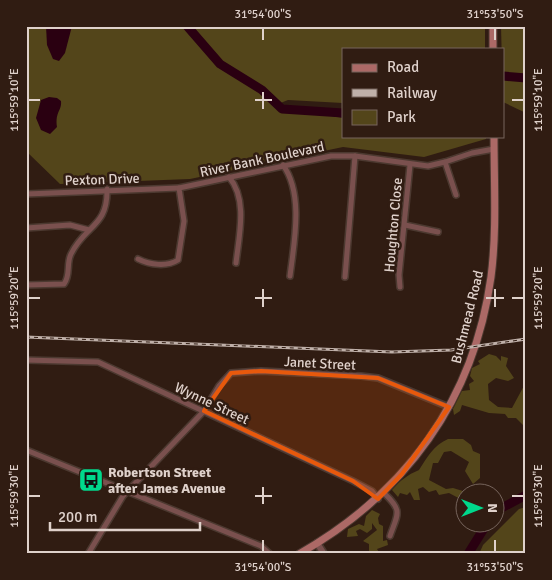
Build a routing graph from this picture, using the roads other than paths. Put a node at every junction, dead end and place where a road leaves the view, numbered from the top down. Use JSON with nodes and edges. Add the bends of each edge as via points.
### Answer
{"nodes":[{"id":1,"x":493,"y":26,"type":"edge"},
{"id":2,"x":493,"y":47,"type":"edge"},
{"id":3,"x":494,"y":138,"type":"edge"},
{"id":4,"x":494,"y":149,"type":"junction"},
{"id":5,"x":355,"y":156,"type":"junction"},
{"id":6,"x":446,"y":162,"type":"junction"},
{"id":7,"x":284,"y":164,"type":"junction"},
{"id":8,"x":410,"y":164,"type":"junction"},
{"id":9,"x":229,"y":177,"type":"junction"},
{"id":10,"x":179,"y":188,"type":"junction"},
{"id":11,"x":107,"y":189,"type":"junction"},
{"id":12,"x":26,"y":194,"type":"edge"},
{"id":13,"x":456,"y":195,"type":"dead end"},
{"id":14,"x":404,"y":226,"type":"junction"},
{"id":15,"x":26,"y":228,"type":"edge"},
{"id":16,"x":89,"y":230,"type":"junction"},
{"id":17,"x":438,"y":232,"type":"dead end"},
{"id":18,"x":138,"y":259,"type":"dead end"},
{"id":19,"x":236,"y":262,"type":"dead end"},
{"id":20,"x":290,"y":276,"type":"dead end"},
{"id":21,"x":345,"y":277,"type":"dead end"},
{"id":22,"x":26,"y":285,"type":"edge"},
{"id":23,"x":400,"y":287,"type":"dead end"},
{"id":24,"x":26,"y":360,"type":"edge"},
{"id":25,"x":449,"y":407,"type":"junction"},
{"id":26,"x":204,"y":411,"type":"junction"},
{"id":27,"x":26,"y":450,"type":"edge"},
{"id":28,"x":127,"y":492,"type":"junction"},
{"id":29,"x":384,"y":493,"type":"junction"},
{"id":30,"x":378,"y":498,"type":"junction"},
{"id":31,"x":390,"y":536,"type":"dead end"},
{"id":32,"x":317,"y":544,"type":"junction"},
{"id":33,"x":88,"y":554,"type":"edge"},
{"id":34,"x":270,"y":554,"type":"edge"},
{"id":35,"x":299,"y":554,"type":"edge"},
{"id":36,"x":324,"y":554,"type":"edge"}],
"edges":[{"from":1,"to":2,"type":"main road"},
{"from":3,"to":4,"type":"main road","name":"Bushmead Road"},
{"from":4,"to":6,"type":"street","name":"River Bank Boulevard"},
{"from":4,"to":25,"type":"main road","name":"Bushmead Road","via":[[491,277],[471,359]]},
{"from":5,"to":7,"type":"street","name":"River Bank Boulevard","via":[[330,156]]},
{"from":5,"to":8,"type":"street","name":"River Bank Boulevard"},
{"from":5,"to":21,"type":"street"},
{"from":6,"to":8,"type":"street","name":"River Bank Boulevard","via":[[428,166]]},
{"from":6,"to":13,"type":"street"},
{"from":7,"to":9,"type":"street","name":"River Bank Boulevard"},
{"from":7,"to":20,"type":"street","via":[[289,173],[297,214]]},
{"from":8,"to":14,"type":"street","name":"Houghton Close"},
{"from":9,"to":10,"type":"street","name":"River Bank Boulevard"},
{"from":9,"to":19,"type":"street","via":[[235,184],[241,217]]},
{"from":10,"to":11,"type":"street","name":"Pexton Drive"},
{"from":10,"to":18,"type":"street","via":[[184,239],[178,260],[171,265],[146,263]]},
{"from":11,"to":12,"type":"street","name":"Pexton Drive"},
{"from":11,"to":16,"type":"street","via":[[108,205],[99,221]]},
{"from":14,"to":17,"type":"street"},
{"from":14,"to":23,"type":"street","name":"Houghton Close"},
{"from":15,"to":16,"type":"street","via":[[70,225]]},
{"from":16,"to":22,"type":"street","via":[[69,256],[68,276],[64,284]]},
{"from":24,"to":26,"type":"street","name":"Wynne Street","via":[[98,362]]},
{"from":25,"to":26,"type":"street","name":"Janet Street","via":[[378,378],[261,371],[231,373]]},
{"from":25,"to":29,"type":"main road","name":"Bushmead Road","via":[[424,446]]},
{"from":26,"to":28,"type":"street"},
{"from":26,"to":30,"type":"street","name":"Wynne Street","via":[[353,481]]},
{"from":27,"to":28,"type":"street"},
{"from":28,"to":33,"type":"street"},
{"from":28,"to":34,"type":"street","via":[[261,546]]},
{"from":29,"to":30,"type":"main road","name":"Bushmead Road"},
{"from":29,"to":31,"type":"street","via":[[396,504],[398,511]]},
{"from":30,"to":32,"type":"main road","name":"Bushmead Road"},
{"from":32,"to":35,"type":"main road","name":"Bushmead Road"},
{"from":32,"to":36,"type":"street"}]}
